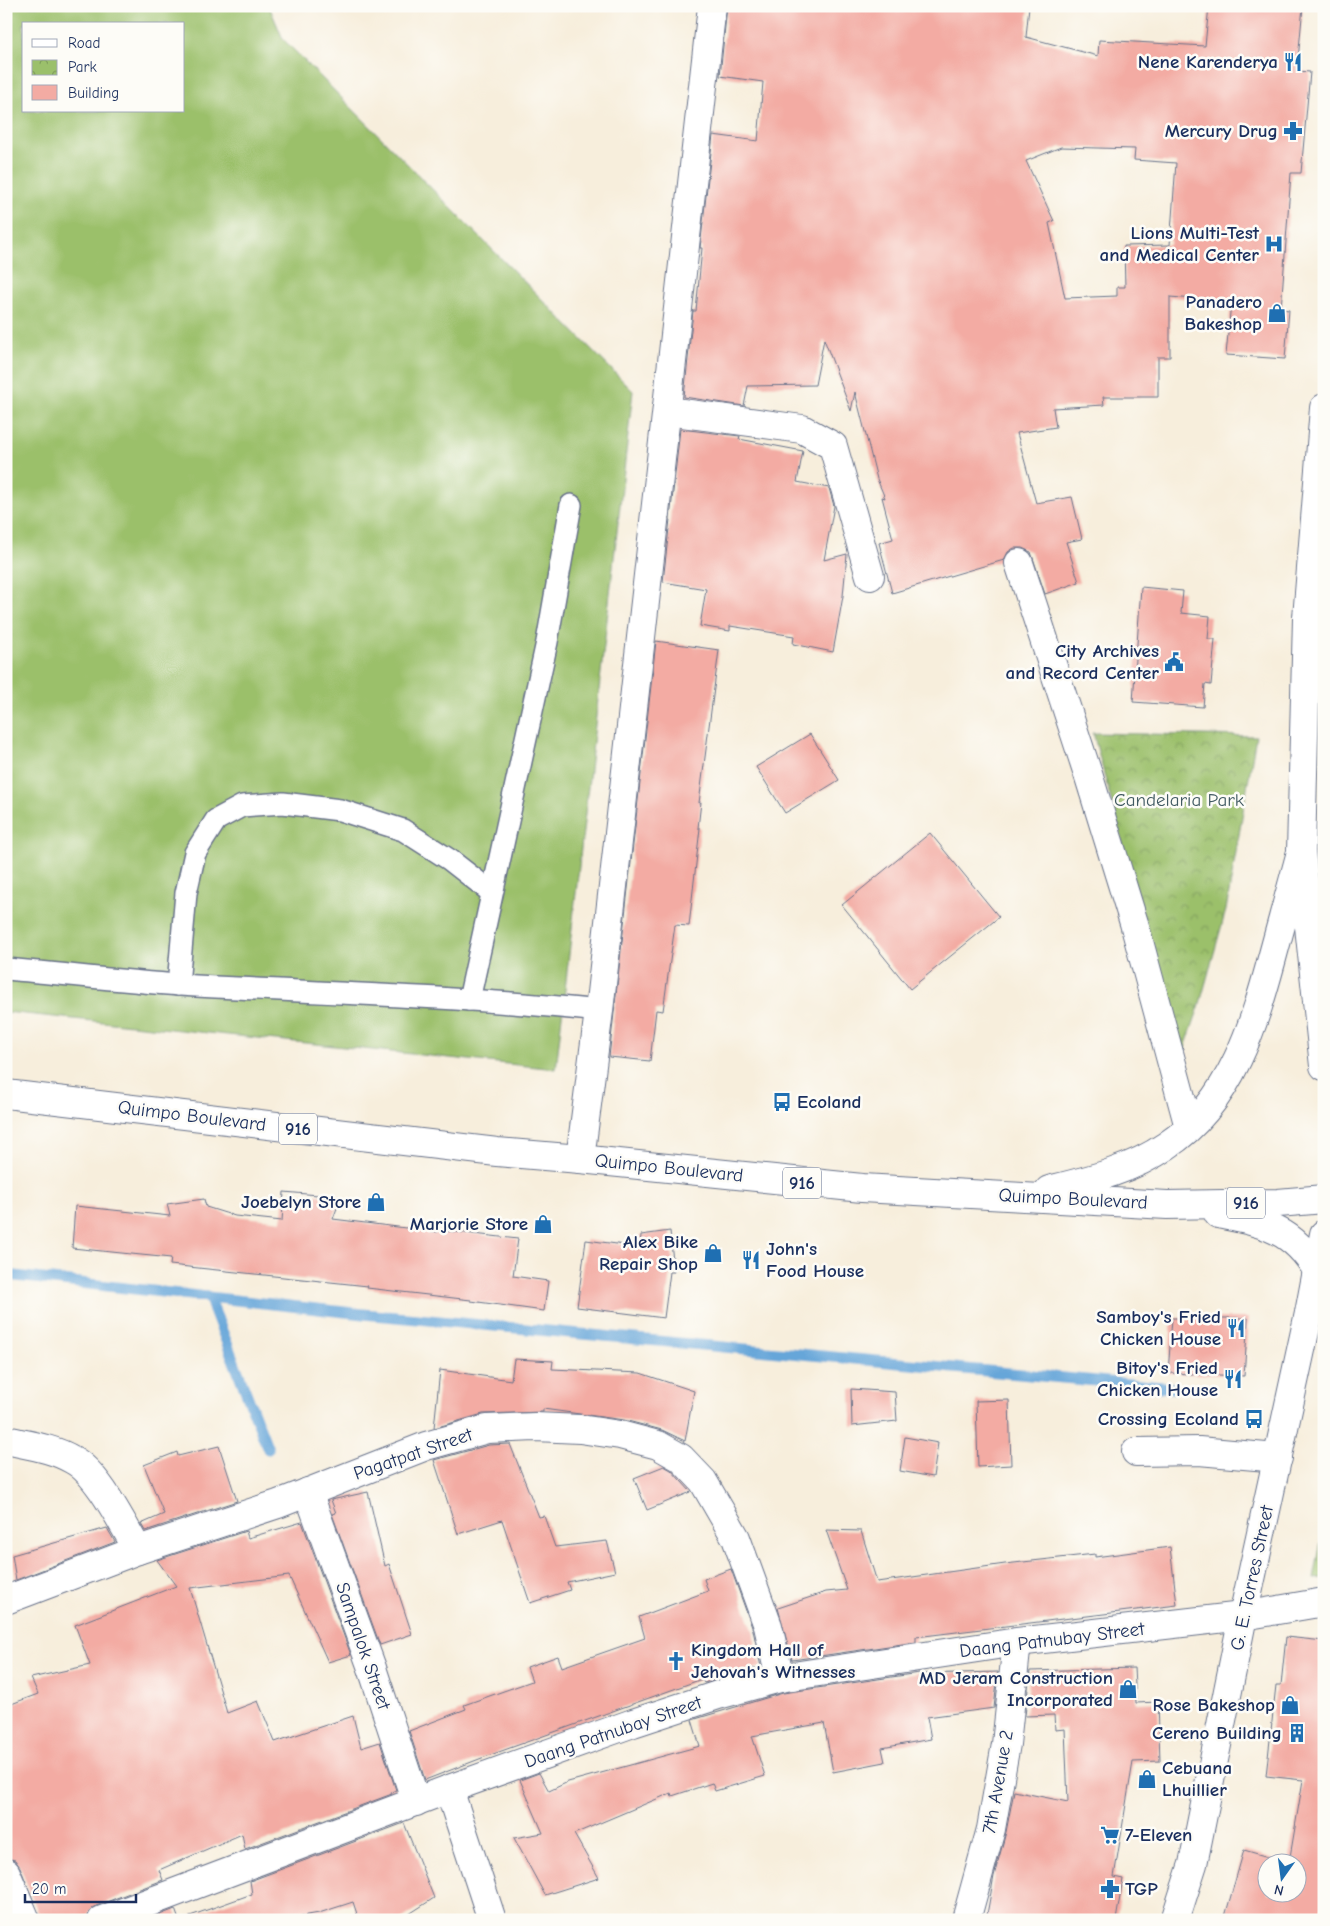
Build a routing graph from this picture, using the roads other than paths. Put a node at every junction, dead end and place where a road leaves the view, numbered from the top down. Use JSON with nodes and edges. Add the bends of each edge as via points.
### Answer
{"nodes":[{"id":1,"x":712,"y":6,"type":"edge"},
{"id":2,"x":1324,"y":408,"type":"edge"},
{"id":3,"x":667,"y":411,"type":"junction"},
{"id":4,"x":571,"y":505,"type":"dead end"},
{"id":5,"x":1019,"y":563,"type":"dead end"},
{"id":6,"x":870,"y":576,"type":"dead end"},
{"id":7,"x":1315,"y":619,"type":"edge"},
{"id":8,"x":1301,"y":852,"type":"junction"},
{"id":9,"x":491,"y":892,"type":"junction"},
{"id":10,"x":6,"y":969,"type":"edge"},
{"id":11,"x":178,"y":984,"type":"junction"},
{"id":12,"x":469,"y":1000,"type":"junction"},
{"id":13,"x":599,"y":1011,"type":"junction"},
{"id":14,"x":1324,"y":1066,"type":"edge"},
{"id":15,"x":10,"y":1095,"type":"edge"},
{"id":16,"x":1189,"y":1128,"type":"junction"},
{"id":17,"x":580,"y":1159,"type":"junction"},
{"id":18,"x":1025,"y":1196,"type":"junction"},
{"id":19,"x":1324,"y":1199,"type":"edge"},
{"id":20,"x":1168,"y":1205,"type":"junction"},
{"id":21,"x":1324,"y":1234,"type":"edge"},
{"id":22,"x":1318,"y":1272,"type":"junction"},
{"id":23,"x":6,"y":1440,"type":"edge"},
{"id":24,"x":1136,"y":1452,"type":"dead end"},
{"id":25,"x":1278,"y":1458,"type":"junction"},
{"id":26,"x":308,"y":1492,"type":"junction"},
{"id":27,"x":138,"y":1550,"type":"junction"},
{"id":28,"x":6,"y":1600,"type":"edge"},
{"id":29,"x":1324,"y":1602,"type":"edge"},
{"id":30,"x":1243,"y":1616,"type":"junction"},
{"id":31,"x":1018,"y":1642,"type":"junction"},
{"id":32,"x":780,"y":1678,"type":"junction"},
{"id":33,"x":449,"y":1789,"type":"junction"},
{"id":34,"x":416,"y":1802,"type":"junction"},
{"id":35,"x":6,"y":1873,"type":"edge"},
{"id":36,"x":26,"y":1920,"type":"edge"},
{"id":37,"x":102,"y":1920,"type":"edge"},
{"id":38,"x":492,"y":1920,"type":"edge"},
{"id":39,"x":966,"y":1920,"type":"edge"},
{"id":40,"x":1175,"y":1920,"type":"edge"}],
"edges":[{"from":1,"to":3,"type":"street"},
{"from":2,"to":7,"type":"street"},
{"from":3,"to":6,"type":"street","via":[[802,429],[833,446]]},
{"from":3,"to":13,"type":"street"},
{"from":4,"to":9,"type":"lane","via":[[545,651]]},
{"from":5,"to":16,"type":"street","via":[[1090,777],[1134,923]]},
{"from":7,"to":8,"type":"street"},
{"from":8,"to":14,"type":"street"},
{"from":8,"to":16,"type":"street","via":[[1260,1001],[1244,1045],[1225,1083]]},
{"from":9,"to":11,"type":"lane","via":[[450,860],[403,830],[340,810],[284,803],[242,806],[216,820],[195,853],[186,892]]},
{"from":9,"to":12,"type":"lane"},
{"from":10,"to":11,"type":"lane"},
{"from":11,"to":12,"type":"lane"},
{"from":12,"to":13,"type":"lane"},
{"from":13,"to":17,"type":"street"},
{"from":15,"to":17,"type":"street","name":"Quimpo Boulevard","number":"916"},
{"from":16,"to":18,"type":"street","via":[[1167,1146],[1126,1167]]},
{"from":17,"to":18,"type":"street","name":"Quimpo Boulevard","number":"916","via":[[862,1188]]},
{"from":18,"to":20,"type":"street","name":"Quimpo Boulevard","number":"916"},
{"from":19,"to":20,"type":"street","name":"Quimpo Boulevard","number":"916"},
{"from":20,"to":22,"type":"street","via":[[1236,1217],[1272,1228],[1296,1242]]},
{"from":21,"to":22,"type":"street","name":"G. E. Torres Street"},
{"from":22,"to":25,"type":"street","name":"G. E. Torres Street"},
{"from":23,"to":27,"type":"street","via":[[40,1447],[74,1460],[94,1478]]},
{"from":24,"to":25,"type":"street","via":[[1199,1451]]},
{"from":25,"to":30,"type":"street","name":"G. E. Torres Street"},
{"from":26,"to":27,"type":"street","name":"Pagatpat Street"},
{"from":26,"to":32,"type":"street","name":"Pagatpat Street","via":[[426,1446],[486,1429],[580,1428],[658,1445],[681,1458],[703,1481],[736,1538],[768,1626]]},
{"from":26,"to":34,"type":"street","name":"Sampalok Street","via":[[372,1668]]},
{"from":27,"to":28,"type":"street","name":"Pagatpat Street"},
{"from":29,"to":30,"type":"street","name":"Daang Patnubay Street"},
{"from":30,"to":31,"type":"street","name":"Daang Patnubay Street"},
{"from":30,"to":40,"type":"street","name":"G. E. Torres Street","via":[[1193,1864]]},
{"from":31,"to":32,"type":"street","name":"Daang Patnubay Street"},
{"from":31,"to":39,"type":"street","name":"7th Avenue 2","via":[[1006,1744],[991,1829]]},
{"from":32,"to":33,"type":"street","name":"Daang Patnubay Street","via":[[632,1723]]},
{"from":33,"to":34,"type":"street","name":"Daang Patnubay Street"},
{"from":33,"to":38,"type":"street"},
{"from":34,"to":37,"type":"street","name":"Daang Patnubay Street"},
{"from":35,"to":36,"type":"street"}]}
